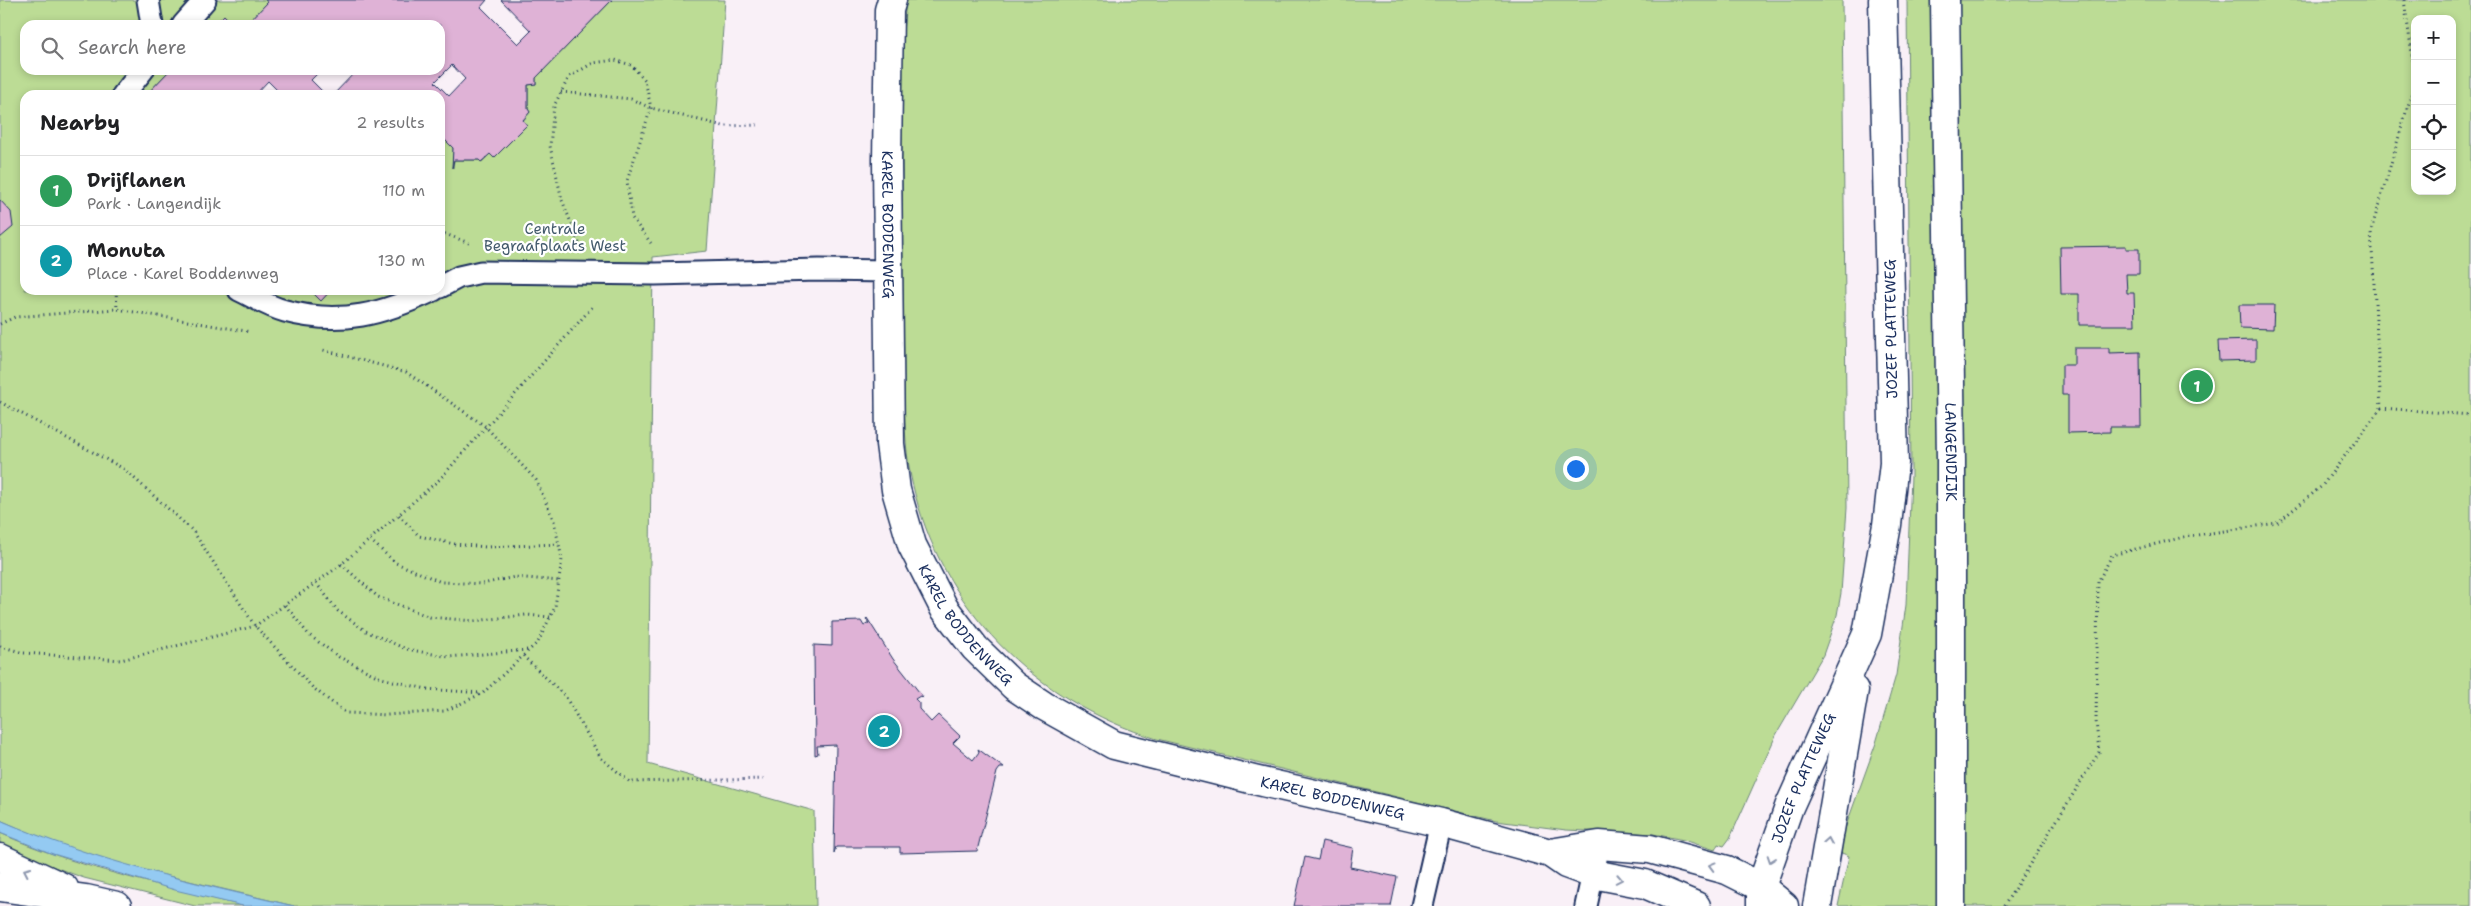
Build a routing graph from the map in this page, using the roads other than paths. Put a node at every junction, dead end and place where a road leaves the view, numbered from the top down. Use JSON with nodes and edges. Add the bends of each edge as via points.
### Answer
{"nodes":[{"id":1,"x":148,"y":0,"type":"edge"},
{"id":2,"x":206,"y":0,"type":"edge"},
{"id":3,"x":892,"y":0,"type":"edge"},
{"id":4,"x":1883,"y":0,"type":"edge"},
{"id":5,"x":1945,"y":0,"type":"edge"},
{"id":6,"x":151,"y":20,"type":"edge"},
{"id":7,"x":188,"y":20,"type":"edge"},
{"id":8,"x":139,"y":75,"type":"edge"},
{"id":9,"x":127,"y":90,"type":"edge"},
{"id":10,"x":888,"y":271,"type":"junction"},
{"id":11,"x":445,"y":284,"type":"edge"},
{"id":12,"x":250,"y":295,"type":"edge"},
{"id":13,"x":422,"y":295,"type":"edge"},
{"id":14,"x":1860,"y":654,"type":"junction"},
{"id":15,"x":1441,"y":823,"type":"junction"},
{"id":16,"x":1599,"y":844,"type":"junction"},
{"id":17,"x":1550,"y":852,"type":"junction"},
{"id":18,"x":0,"y":858,"type":"edge"},
{"id":19,"x":1592,"y":874,"type":"junction"},
{"id":20,"x":0,"y":887,"type":"edge"},
{"id":21,"x":1761,"y":896,"type":"edge"},
{"id":22,"x":86,"y":898,"type":"junction"},
{"id":23,"x":117,"y":906,"type":"edge"},
{"id":24,"x":1422,"y":906,"type":"edge"},
{"id":25,"x":1586,"y":906,"type":"edge"},
{"id":26,"x":1696,"y":906,"type":"edge"},
{"id":27,"x":1784,"y":906,"type":"edge"},
{"id":28,"x":1817,"y":906,"type":"edge"},
{"id":29,"x":1951,"y":906,"type":"edge"}],
"edges":[{"from":1,"to":6,"type":"lane"},
{"from":2,"to":7,"type":"lane"},
{"from":3,"to":10,"type":"street","name":"KAREL BODDENWEG","via":[[889,10]]},
{"from":4,"to":14,"type":"street","name":"JOZEF PLATTEWEG","via":[[1894,463],[1886,534],[1867,634]]},
{"from":5,"to":29,"type":"street","name":"LANGENDIJK","via":[[1951,460]]},
{"from":8,"to":9,"type":"lane"},
{"from":10,"to":11,"type":"lane","via":[[481,272]]},
{"from":10,"to":15,"type":"street","name":"KAREL BODDENWEG","via":[[890,444],[896,490],[912,544],[944,608],[975,648],[1014,686],[1114,745]]},
{"from":12,"to":13,"type":"lane","via":[[284,311],[355,318]]},
{"from":14,"to":21,"type":"street","name":"JOZEF PLATTEWEG","one_way":true,"via":[[1789,807]]},
{"from":28,"to":14,"type":"street","name":"JOZEF PLATTEWEG","one_way":true},
{"from":15,"to":17,"type":"street","name":"KAREL BODDENWEG"},
{"from":15,"to":24,"type":"lane"},
{"from":16,"to":17,"type":"street","name":"KAREL BODDENWEG"},
{"from":16,"to":19,"type":"lane"},
{"from":21,"to":16,"type":"street","name":"KAREL BODDENWEG","one_way":true,"via":[[1727,870],[1650,849]]},
{"from":17,"to":19,"type":"street","name":"KAREL BODDENWEG","via":[[1566,864]]},
{"from":22,"to":18,"type":"street","one_way":true},
{"from":19,"to":25,"type":"lane"},
{"from":19,"to":26,"type":"street","name":"KAREL BODDENWEG","one_way":true,"via":[[1645,884]]},
{"from":20,"to":22,"type":"street"},
{"from":21,"to":27,"type":"street","name":"KAREL BODDENWEG"},
{"from":22,"to":23,"type":"street"}]}
